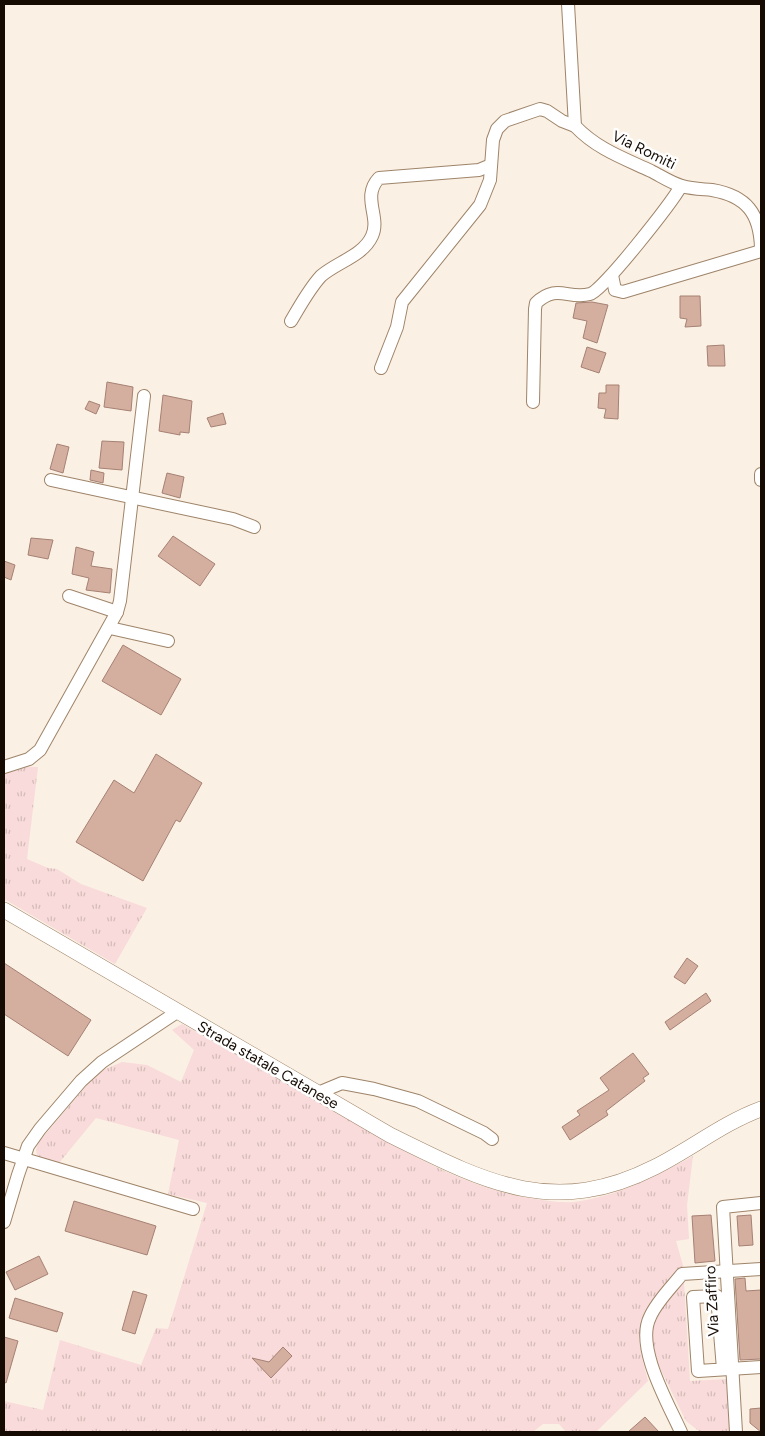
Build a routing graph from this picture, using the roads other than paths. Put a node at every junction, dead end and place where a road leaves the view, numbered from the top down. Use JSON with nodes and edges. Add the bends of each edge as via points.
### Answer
{"nodes":[{"id":1,"x":568,"y":4,"type":"edge"},
{"id":2,"x":575,"y":126,"type":"junction"},
{"id":3,"x":491,"y":165,"type":"junction"},
{"id":4,"x":681,"y":186,"type":"junction"},
{"id":5,"x":761,"y":249,"type":"edge"},
{"id":6,"x":612,"y":274,"type":"junction"},
{"id":7,"x":292,"y":321,"type":"dead end"},
{"id":8,"x":381,"y":368,"type":"dead end"},
{"id":9,"x":144,"y":396,"type":"dead end"},
{"id":10,"x":533,"y":402,"type":"dead end"},
{"id":11,"x":761,"y":474,"type":"edge"},
{"id":12,"x":51,"y":480,"type":"dead end"},
{"id":13,"x":761,"y":480,"type":"edge"},
{"id":14,"x":133,"y":498,"type":"junction"},
{"id":15,"x":254,"y":527,"type":"dead end"},
{"id":16,"x":69,"y":596,"type":"dead end"},
{"id":17,"x":118,"y":612,"type":"junction"},
{"id":18,"x":110,"y":628,"type":"junction"},
{"id":19,"x":168,"y":642,"type":"dead end"},
{"id":20,"x":4,"y":767,"type":"edge"},
{"id":21,"x":4,"y":910,"type":"edge"},
{"id":22,"x":177,"y":1012,"type":"junction"},
{"id":23,"x":318,"y":1093,"type":"junction"},
{"id":24,"x":761,"y":1109,"type":"edge"},
{"id":25,"x":492,"y":1139,"type":"dead end"},
{"id":26,"x":4,"y":1153,"type":"edge"},
{"id":27,"x":24,"y":1159,"type":"junction"},
{"id":28,"x":761,"y":1203,"type":"edge"},
{"id":29,"x":193,"y":1209,"type":"dead end"},
{"id":30,"x":4,"y":1222,"type":"edge"},
{"id":31,"x":761,"y":1269,"type":"edge"},
{"id":32,"x":726,"y":1271,"type":"junction"},
{"id":33,"x":761,"y":1367,"type":"edge"},
{"id":34,"x":727,"y":1369,"type":"junction"},
{"id":35,"x":681,"y":1432,"type":"edge"},
{"id":36,"x":736,"y":1432,"type":"edge"}],
"edges":[{"from":1,"to":2,"type":"street"},
{"from":2,"to":3,"type":"street","name":"Via Romiti","via":[[540,109],[505,121],[493,140]]},
{"from":2,"to":4,"type":"street","name":"Via Romiti","via":[[612,154]]},
{"from":3,"to":7,"type":"street","via":[[479,170],[379,178],[371,193],[372,238],[321,277]]},
{"from":3,"to":8,"type":"street","name":"Via Romiti","via":[[490,180],[480,206],[402,302],[397,327]]},
{"from":4,"to":5,"type":"street","name":"Via Romiti","via":[[713,190],[740,200],[753,212],[761,235]]},
{"from":4,"to":6,"type":"street"},
{"from":5,"to":6,"type":"street","via":[[623,292],[615,290]]},
{"from":6,"to":10,"type":"street","via":[[590,294],[549,293],[536,303]]},
{"from":9,"to":14,"type":"street"},
{"from":11,"to":13,"type":"street"},
{"from":12,"to":14,"type":"street"},
{"from":14,"to":15,"type":"street","via":[[233,519]]},
{"from":14,"to":17,"type":"street"},
{"from":16,"to":17,"type":"street"},
{"from":17,"to":18,"type":"street"},
{"from":18,"to":19,"type":"street"},
{"from":18,"to":20,"type":"street","via":[[40,750],[28,759]]},
{"from":21,"to":22,"type":"main road","name":"Strada statale Catanese"},
{"from":22,"to":23,"type":"main road","name":"Strada statale Catanese"},
{"from":22,"to":27,"type":"street","via":[[102,1062],[81,1081],[28,1146]]},
{"from":23,"to":24,"type":"main road","name":"Strada statale Catanese","via":[[390,1135],[454,1166],[502,1184],[545,1191],[612,1186],[657,1166]]},
{"from":23,"to":25,"type":"street","via":[[342,1083],[374,1089],[418,1101]]},
{"from":26,"to":27,"type":"street"},
{"from":27,"to":29,"type":"street"},
{"from":27,"to":30,"type":"street"},
{"from":28,"to":32,"type":"street","name":"Via Zaffiro","via":[[723,1207]]},
{"from":31,"to":32,"type":"street"},
{"from":32,"to":34,"type":"street","name":"Via Zaffiro"},
{"from":32,"to":35,"type":"street","via":[[682,1274],[649,1318],[646,1336],[648,1357]]},
{"from":33,"to":34,"type":"street"},
{"from":34,"to":34,"type":"street","via":[[717,1296],[693,1298],[698,1371]]},
{"from":34,"to":36,"type":"street","name":"Via Zaffiro"}]}
